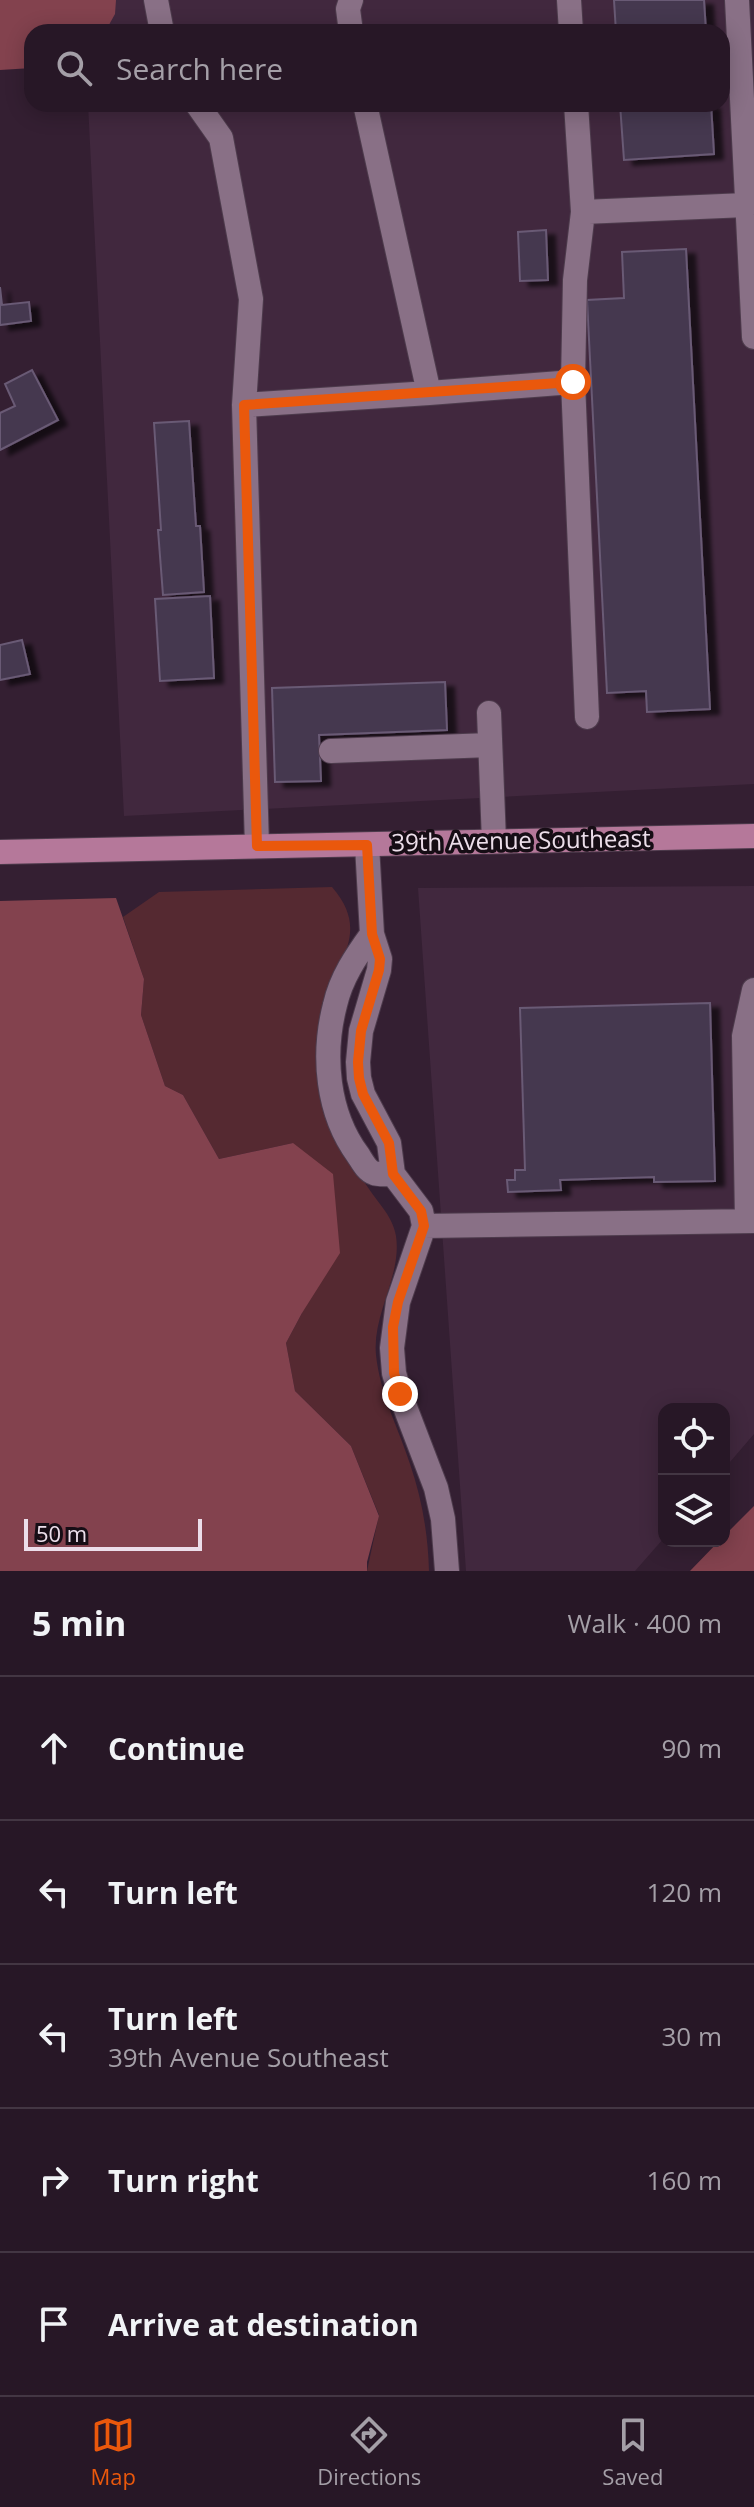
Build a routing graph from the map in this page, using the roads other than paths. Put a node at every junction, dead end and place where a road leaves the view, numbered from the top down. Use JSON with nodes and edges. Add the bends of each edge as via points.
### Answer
{"nodes":[{"id":1,"x":156,"y":0,"type":"edge"},
{"id":2,"x":569,"y":0,"type":"edge"},
{"id":3,"x":737,"y":0,"type":"edge"},
{"id":4,"x":160,"y":24,"type":"edge"},
{"id":5,"x":570,"y":24,"type":"edge"},
{"id":6,"x":203,"y":112,"type":"edge"},
{"id":7,"x":367,"y":112,"type":"edge"},
{"id":8,"x":577,"y":112,"type":"edge"},
{"id":9,"x":746,"y":205,"type":"junction"},
{"id":10,"x":583,"y":212,"type":"junction"},
{"id":11,"x":754,"y":337,"type":"edge"},
{"id":12,"x":573,"y":382,"type":"junction"},
{"id":13,"x":429,"y":393,"type":"junction"},
{"id":14,"x":244,"y":405,"type":"junction"},
{"id":15,"x":489,"y":713,"type":"dead end"},
{"id":16,"x":587,"y":717,"type":"dead end"},
{"id":17,"x":490,"y":745,"type":"junction"},
{"id":18,"x":331,"y":751,"type":"dead end"},
{"id":19,"x":754,"y":836,"type":"edge"},
{"id":20,"x":494,"y":841,"type":"junction"},
{"id":21,"x":367,"y":845,"type":"junction"},
{"id":22,"x":257,"y":846,"type":"junction"},
{"id":23,"x":0,"y":852,"type":"edge"},
{"id":24,"x":372,"y":934,"type":"junction"},
{"id":25,"x":754,"y":990,"type":"edge"},
{"id":26,"x":393,"y":1174,"type":"junction"},
{"id":27,"x":750,"y":1221,"type":"edge"},
{"id":28,"x":424,"y":1226,"type":"junction"},
{"id":29,"x":447,"y":1571,"type":"edge"}],
"edges":[{"from":1,"to":4,"type":"lane"},
{"from":2,"to":5,"type":"lane"},
{"from":3,"to":9,"type":"lane"},
{"from":6,"to":14,"type":"lane","via":[[221,138],[251,299]]},
{"from":7,"to":13,"type":"lane"},
{"from":8,"to":10,"type":"lane"},
{"from":9,"to":10,"type":"lane"},
{"from":9,"to":11,"type":"lane"},
{"from":10,"to":12,"type":"lane"},
{"from":12,"to":13,"type":"lane"},
{"from":12,"to":16,"type":"lane"},
{"from":13,"to":14,"type":"lane"},
{"from":14,"to":22,"type":"lane"},
{"from":15,"to":17,"type":"lane"},
{"from":17,"to":18,"type":"lane"},
{"from":17,"to":20,"type":"lane"},
{"from":19,"to":20,"type":"main road","name":"39th Avenue Southeast"},
{"from":20,"to":21,"type":"main road","name":"39th Avenue Southeast"},
{"from":21,"to":22,"type":"main road","name":"39th Avenue Southeast"},
{"from":21,"to":24,"type":"lane"},
{"from":22,"to":23,"type":"main road","name":"39th Avenue Southeast"},
{"from":24,"to":26,"type":"lane","via":[[380,959],[361,1031],[359,1078],[389,1143]]},
{"from":24,"to":26,"type":"lane","via":[[347,971],[335,1003],[329,1073],[339,1121],[352,1147],[369,1170]]},
{"from":25,"to":27,"type":"lane","via":[[744,1036]]},
{"from":26,"to":28,"type":"lane","via":[[421,1211]]},
{"from":27,"to":28,"type":"lane"},
{"from":28,"to":29,"type":"lane","via":[[398,1302],[392,1348],[400,1394],[436,1488]]}]}
